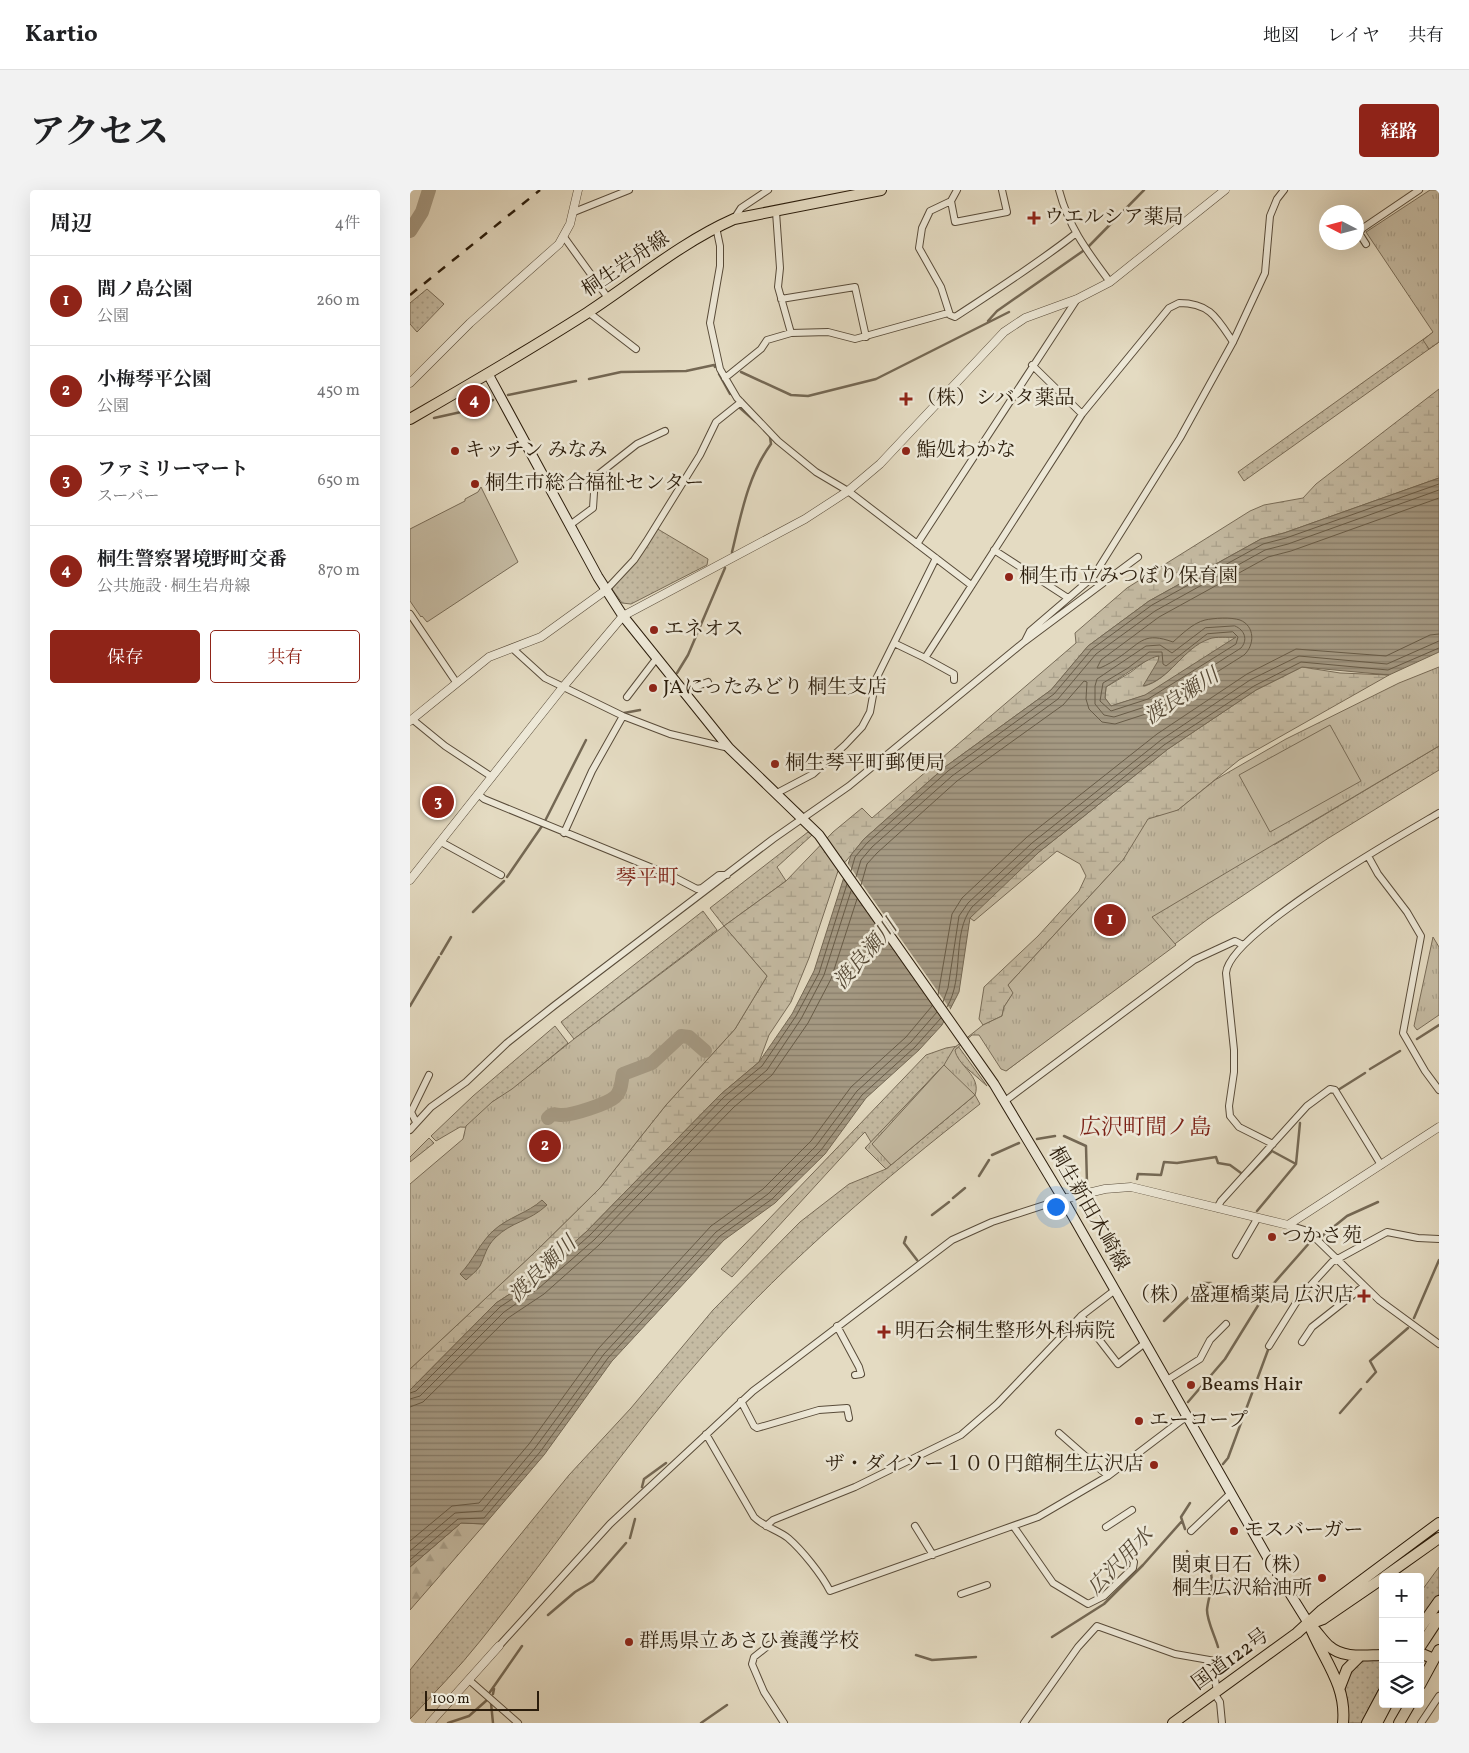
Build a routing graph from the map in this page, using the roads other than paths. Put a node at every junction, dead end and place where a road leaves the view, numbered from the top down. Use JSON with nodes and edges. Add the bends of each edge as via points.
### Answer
{"nodes":[{"id":1,"x":578,"y":190,"type":"edge"},
{"id":2,"x":629,"y":190,"type":"edge"},
{"id":3,"x":768,"y":190,"type":"edge"},
{"id":4,"x":881,"y":190,"type":"edge"},
{"id":5,"x":957,"y":190,"type":"edge"},
{"id":6,"x":1002,"y":190,"type":"edge"},
{"id":7,"x":1059,"y":190,"type":"edge"},
{"id":8,"x":1224,"y":190,"type":"edge"},
{"id":9,"x":1284,"y":190,"type":"edge"},
{"id":10,"x":1419,"y":190,"type":"edge"},
{"id":11,"x":951,"y":201,"type":"junction"},
{"id":12,"x":574,"y":212,"type":"junction"},
{"id":13,"x":776,"y":212,"type":"junction"},
{"id":14,"x":734,"y":219,"type":"junction"},
{"id":15,"x":716,"y":227,"type":"junction"},
{"id":16,"x":1075,"y":234,"type":"junction"},
{"id":17,"x":564,"y":237,"type":"junction"},
{"id":18,"x":1366,"y":244,"type":"dead end"},
{"id":19,"x":1110,"y":282,"type":"junction"},
{"id":20,"x":608,"y":298,"type":"junction"},
{"id":21,"x":782,"y":299,"type":"junction"},
{"id":22,"x":1077,"y":299,"type":"junction"},
{"id":23,"x":588,"y":312,"type":"junction"},
{"id":24,"x":948,"y":312,"type":"junction"},
{"id":25,"x":791,"y":333,"type":"junction"},
{"id":26,"x":866,"y":337,"type":"junction"},
{"id":27,"x":1233,"y":342,"type":"junction"},
{"id":28,"x":636,"y":349,"type":"dead end"},
{"id":29,"x":1032,"y":365,"type":"junction"},
{"id":30,"x":488,"y":374,"type":"junction"},
{"id":31,"x":725,"y":378,"type":"junction"},
{"id":32,"x":410,"y":383,"type":"edge"},
{"id":33,"x":741,"y":402,"type":"junction"},
{"id":34,"x":1082,"y":414,"type":"junction"},
{"id":35,"x":410,"y":419,"type":"edge"},
{"id":36,"x":665,"y":431,"type":"dead end"},
{"id":37,"x":848,"y":491,"type":"junction"},
{"id":38,"x":570,"y":525,"type":"junction"},
{"id":39,"x":917,"y":544,"type":"junction"},
{"id":40,"x":994,"y":550,"type":"junction"},
{"id":41,"x":1138,"y":557,"type":"dead end"},
{"id":42,"x":936,"y":558,"type":"junction"},
{"id":43,"x":971,"y":585,"type":"junction"},
{"id":44,"x":606,"y":590,"type":"junction"},
{"id":45,"x":1068,"y":598,"type":"junction"},
{"id":46,"x":410,"y":614,"type":"edge"},
{"id":47,"x":622,"y":616,"type":"junction"},
{"id":48,"x":1024,"y":642,"type":"junction"},
{"id":49,"x":894,"y":643,"type":"junction"},
{"id":50,"x":512,"y":648,"type":"junction"},
{"id":51,"x":925,"y":658,"type":"junction"},
{"id":52,"x":656,"y":659,"type":"junction"},
{"id":53,"x":954,"y":680,"type":"dead end"},
{"id":54,"x":456,"y":682,"type":"junction"},
{"id":55,"x":708,"y":682,"type":"dead end"},
{"id":56,"x":563,"y":687,"type":"junction"},
{"id":57,"x":683,"y":692,"type":"junction"},
{"id":58,"x":627,"y":697,"type":"dead end"},
{"id":59,"x":623,"y":716,"type":"junction"},
{"id":60,"x":411,"y":720,"type":"edge"},
{"id":61,"x":729,"y":748,"type":"junction"},
{"id":62,"x":492,"y":776,"type":"junction"},
{"id":63,"x":777,"y":793,"type":"junction"},
{"id":64,"x":478,"y":794,"type":"junction"},
{"id":65,"x":1439,"y":813,"type":"edge"},
{"id":66,"x":803,"y":819,"type":"junction"},
{"id":67,"x":564,"y":833,"type":"junction"},
{"id":68,"x":440,"y":842,"type":"junction"},
{"id":69,"x":1368,"y":856,"type":"junction"},
{"id":70,"x":501,"y":875,"type":"dead end"},
{"id":71,"x":727,"y":875,"type":"junction"},
{"id":72,"x":410,"y":880,"type":"edge"},
{"id":73,"x":1243,"y":945,"type":"junction"},
{"id":74,"x":429,"y":1075,"type":"dead end"},
{"id":75,"x":1439,"y":1090,"type":"edge"},
{"id":76,"x":1005,"y":1101,"type":"junction"},
{"id":77,"x":416,"y":1122,"type":"junction"},
{"id":78,"x":1439,"y":1128,"type":"edge"},
{"id":79,"x":410,"y":1130,"type":"edge"},
{"id":80,"x":1273,"y":1144,"type":"junction"},
{"id":81,"x":1381,"y":1165,"type":"junction"},
{"id":82,"x":1063,"y":1199,"type":"junction"},
{"id":83,"x":1217,"y":1208,"type":"junction"},
{"id":84,"x":1257,"y":1219,"type":"junction"},
{"id":85,"x":1288,"y":1225,"type":"junction"},
{"id":86,"x":1439,"y":1239,"type":"edge"},
{"id":87,"x":1236,"y":1255,"type":"dead end"},
{"id":88,"x":1337,"y":1259,"type":"junction"},
{"id":89,"x":1364,"y":1286,"type":"junction"},
{"id":90,"x":1115,"y":1290,"type":"junction"},
{"id":91,"x":1081,"y":1316,"type":"junction"},
{"id":92,"x":1226,"y":1324,"type":"dead end"},
{"id":93,"x":838,"y":1326,"type":"junction"},
{"id":94,"x":1302,"y":1342,"type":"dead end"},
{"id":95,"x":1145,"y":1343,"type":"junction"},
{"id":96,"x":1439,"y":1344,"type":"edge"},
{"id":97,"x":1269,"y":1346,"type":"dead end"},
{"id":98,"x":855,"y":1375,"type":"dead end"},
{"id":99,"x":1166,"y":1380,"type":"junction"},
{"id":100,"x":741,"y":1401,"type":"junction"},
{"id":101,"x":1187,"y":1416,"type":"junction"},
{"id":102,"x":849,"y":1418,"type":"dead end"},
{"id":103,"x":1059,"y":1433,"type":"dead end"},
{"id":104,"x":706,"y":1434,"type":"junction"},
{"id":105,"x":1108,"y":1476,"type":"junction"},
{"id":106,"x":1231,"y":1493,"type":"junction"},
{"id":107,"x":1132,"y":1510,"type":"dead end"},
{"id":108,"x":1439,"y":1523,"type":"edge"},
{"id":109,"x":766,"y":1526,"type":"junction"},
{"id":110,"x":915,"y":1526,"type":"dead end"},
{"id":111,"x":1014,"y":1526,"type":"junction"},
{"id":112,"x":1106,"y":1528,"type":"dead end"},
{"id":113,"x":1191,"y":1531,"type":"dead end"},
{"id":114,"x":1439,"y":1538,"type":"edge"},
{"id":115,"x":933,"y":1555,"type":"junction"},
{"id":116,"x":1130,"y":1556,"type":"dead end"},
{"id":117,"x":1390,"y":1573,"type":"edge"},
{"id":118,"x":1379,"y":1580,"type":"edge"},
{"id":119,"x":987,"y":1585,"type":"dead end"},
{"id":120,"x":961,"y":1594,"type":"dead end"},
{"id":121,"x":1439,"y":1601,"type":"edge"},
{"id":122,"x":1439,"y":1618,"type":"edge"},
{"id":123,"x":1424,"y":1622,"type":"edge"},
{"id":124,"x":1309,"y":1624,"type":"junction"},
{"id":125,"x":1424,"y":1643,"type":"edge"},
{"id":126,"x":769,"y":1645,"type":"dead end"},
{"id":127,"x":499,"y":1646,"type":"joint"},
{"id":128,"x":1424,"y":1650,"type":"edge"},
{"id":129,"x":1379,"y":1654,"type":"edge"},
{"id":130,"x":1360,"y":1656,"type":"junction"},
{"id":131,"x":1438,"y":1657,"type":"edge"},
{"id":132,"x":1424,"y":1679,"type":"edge"},
{"id":133,"x":469,"y":1680,"type":"junction"},
{"id":134,"x":1340,"y":1688,"type":"junction"},
{"id":135,"x":1216,"y":1692,"type":"junction"},
{"id":136,"x":1439,"y":1696,"type":"edge"},
{"id":137,"x":1379,"y":1700,"type":"edge"},
{"id":138,"x":1385,"y":1708,"type":"edge"},
{"id":139,"x":1408,"y":1708,"type":"edge"},
{"id":140,"x":430,"y":1723,"type":"edge"},
{"id":141,"x":518,"y":1723,"type":"edge"},
{"id":142,"x":784,"y":1723,"type":"edge"},
{"id":143,"x":1024,"y":1723,"type":"edge"},
{"id":144,"x":1173,"y":1723,"type":"edge"},
{"id":145,"x":1222,"y":1723,"type":"edge"},
{"id":146,"x":1342,"y":1723,"type":"edge"},
{"id":147,"x":1367,"y":1723,"type":"edge"},
{"id":148,"x":1377,"y":1723,"type":"edge"},
{"id":149,"x":1400,"y":1723,"type":"edge"},
{"id":150,"x":1421,"y":1723,"type":"edge"}],
"edges":[{"from":1,"to":12,"type":"street"},
{"from":2,"to":12,"type":"street"},
{"from":3,"to":14,"type":"street","via":[[741,208]]},
{"from":4,"to":13,"type":"main road","name":"桐生岩舟線"},
{"from":5,"to":11,"type":"street"},
{"from":6,"to":11,"type":"street","via":[[1007,212],[955,222]]},
{"from":7,"to":16,"type":"street"},
{"from":8,"to":19,"type":"street"},
{"from":9,"to":27,"type":"street","via":[[1270,216],[1265,273]]},
{"from":10,"to":18,"type":"street","via":[[1362,228],[1359,233]]},
{"from":11,"to":24,"type":"street","via":[[930,211],[918,248],[941,287]]},
{"from":12,"to":17,"type":"street"},
{"from":13,"to":14,"type":"main road","name":"桐生岩舟線"},
{"from":13,"to":21,"type":"street","via":[[780,268],[778,287]]},
{"from":14,"to":15,"type":"main road","name":"桐生岩舟線"},
{"from":15,"to":20,"type":"main road","name":"桐生岩舟線"},
{"from":15,"to":31,"type":"street","via":[[720,266],[710,323],[717,362]]},
{"from":16,"to":19,"type":"street"},
{"from":16,"to":24,"type":"street","via":[[1042,260],[955,317]]},
{"from":17,"to":20,"type":"street"},
{"from":17,"to":32,"type":"street"},
{"from":19,"to":22,"type":"street"},
{"from":20,"to":23,"type":"main road","name":"桐生岩舟線"},
{"from":21,"to":25,"type":"street"},
{"from":21,"to":26,"type":"street","via":[[855,287]]},
{"from":22,"to":29,"type":"street"},
{"from":22,"to":37,"type":"street","via":[[1025,318],[1004,332],[880,464]]},
{"from":23,"to":28,"type":"street"},
{"from":23,"to":30,"type":"main road","name":"桐生岩舟線"},
{"from":24,"to":26,"type":"street"},
{"from":25,"to":26,"type":"street","via":[[828,332],[855,339]]},
{"from":25,"to":31,"type":"street","via":[[767,340],[761,349]]},
{"from":27,"to":34,"type":"street","via":[[1206,307],[1179,303],[1169,308]]},
{"from":27,"to":45,"type":"street","via":[[1180,438],[1098,571]]},
{"from":29,"to":34,"type":"street"},
{"from":29,"to":39,"type":"street"},
{"from":30,"to":35,"type":"main road","name":"桐生岩舟線"},
{"from":30,"to":38,"type":"main road","name":"桐生新田木崎線"},
{"from":31,"to":33,"type":"street"},
{"from":33,"to":37,"type":"street","via":[[816,472]]},
{"from":33,"to":44,"type":"street","via":[[716,422],[700,455],[646,542]]},
{"from":34,"to":40,"type":"street"},
{"from":36,"to":38,"type":"street","via":[[637,444],[595,477],[593,508]]},
{"from":37,"to":39,"type":"street"},
{"from":37,"to":47,"type":"street","via":[[805,519]]},
{"from":38,"to":44,"type":"main road","name":"桐生新田木崎線"},
{"from":39,"to":42,"type":"street"},
{"from":40,"to":43,"type":"street"},
{"from":40,"to":45,"type":"street"},
{"from":41,"to":48,"type":"street"},
{"from":42,"to":43,"type":"street"},
{"from":42,"to":49,"type":"street"},
{"from":43,"to":51,"type":"street"},
{"from":44,"to":47,"type":"main road","name":"桐生新田木崎線"},
{"from":44,"to":50,"type":"street","via":[[550,632]]},
{"from":45,"to":48,"type":"street","via":[[1030,631]]},
{"from":46,"to":54,"type":"street"},
{"from":47,"to":52,"type":"main road","name":"桐生新田木崎線"},
{"from":47,"to":56,"type":"street"},
{"from":48,"to":66,"type":"street","via":[[849,786]]},
{"from":49,"to":51,"type":"street"},
{"from":49,"to":63,"type":"street","via":[[876,679],[870,712],[862,727],[813,774]]},
{"from":50,"to":54,"type":"street","via":[[489,657]]},
{"from":50,"to":56,"type":"street","via":[[545,678]]},
{"from":51,"to":53,"type":"street","via":[[954,674]]},
{"from":52,"to":57,"type":"main road","name":"桐生新田木崎線"},
{"from":52,"to":58,"type":"street"},
{"from":54,"to":60,"type":"street"},
{"from":55,"to":57,"type":"street"},
{"from":56,"to":59,"type":"street"},
{"from":56,"to":62,"type":"street"},
{"from":57,"to":61,"type":"main road","name":"桐生新田木崎線"},
{"from":59,"to":61,"type":"street","via":[[670,734]]},
{"from":59,"to":67,"type":"street","via":[[592,771]]},
{"from":60,"to":62,"type":"street"},
{"from":61,"to":63,"type":"main road","name":"桐生新田木崎線"},
{"from":62,"to":64,"type":"street"},
{"from":63,"to":66,"type":"main road","name":"桐生新田木崎線"},
{"from":64,"to":67,"type":"street"},
{"from":64,"to":68,"type":"street"},
{"from":65,"to":69,"type":"street"},
{"from":66,"to":71,"type":"street"},
{"from":66,"to":76,"type":"main road","name":"桐生新田木崎線","via":[[812,827]]},
{"from":67,"to":71,"type":"street","via":[[697,889],[719,875]]},
{"from":68,"to":70,"type":"street"},
{"from":68,"to":72,"type":"street"},
{"from":69,"to":73,"type":"street","via":[[1259,930]]},
{"from":69,"to":75,"type":"street","via":[[1421,936],[1403,1033],[1424,1071]]},
{"from":71,"to":77,"type":"street","via":[[554,1005]]},
{"from":73,"to":76,"type":"street","via":[[1235,941],[1194,960]]},
{"from":73,"to":80,"type":"street","via":[[1227,967],[1234,1072],[1229,1111],[1232,1121],[1239,1127]]},
{"from":74,"to":77,"type":"street","via":[[411,1112]]},
{"from":76,"to":82,"type":"main road","name":"桐生新田木崎線"},
{"from":77,"to":79,"type":"street"},
{"from":78,"to":81,"type":"street"},
{"from":80,"to":81,"type":"street","via":[[1307,1106],[1332,1089]]},
{"from":80,"to":83,"type":"street"},
{"from":81,"to":85,"type":"street"},
{"from":82,"to":83,"type":"street","via":[[1105,1188],[1130,1187]]},
{"from":82,"to":90,"type":"main road","name":"桐生新田木崎線"},
{"from":82,"to":93,"type":"street","via":[[992,1222],[952,1240]]},
{"from":83,"to":84,"type":"street"},
{"from":84,"to":85,"type":"street"},
{"from":84,"to":87,"type":"street"},
{"from":85,"to":88,"type":"street","via":[[1308,1231]]},
{"from":86,"to":88,"type":"street","via":[[1387,1232]]},
{"from":88,"to":89,"type":"street"},
{"from":88,"to":97,"type":"street","via":[[1299,1298]]},
{"from":89,"to":94,"type":"street","via":[[1312,1327]]},
{"from":89,"to":96,"type":"street"},
{"from":90,"to":91,"type":"street"},
{"from":90,"to":95,"type":"main road","name":"桐生新田木崎線"},
{"from":91,"to":95,"type":"street","via":[[1118,1364]]},
{"from":91,"to":109,"type":"street","via":[[997,1404],[962,1435]]},
{"from":92,"to":99,"type":"street","via":[[1210,1340],[1200,1359]]},
{"from":93,"to":98,"type":"street","via":[[859,1367],[860,1374]]},
{"from":93,"to":100,"type":"street"},
{"from":95,"to":99,"type":"main road","name":"桐生新田木崎線"},
{"from":99,"to":101,"type":"main road","name":"桐生新田木崎線"},
{"from":100,"to":102,"type":"street","via":[[757,1428],[819,1410],[847,1408]]},
{"from":100,"to":104,"type":"street"},
{"from":101,"to":105,"type":"street"},
{"from":101,"to":106,"type":"main road","name":"桐生新田木崎線"},
{"from":103,"to":105,"type":"street"},
{"from":104,"to":109,"type":"street","via":[[754,1517]]},
{"from":104,"to":127,"type":"street","via":[[610,1524]]},
{"from":105,"to":111,"type":"street","via":[[1038,1517]]},
{"from":106,"to":113,"type":"street"},
{"from":106,"to":124,"type":"main road","name":"桐生新田木崎線"},
{"from":107,"to":112,"type":"street"},
{"from":108,"to":124,"type":"main road","name":"国道122号","via":[[1322,1610]]},
{"from":109,"to":115,"type":"street","via":[[788,1538],[830,1590]]},
{"from":110,"to":115,"type":"street"},
{"from":111,"to":115,"type":"street"},
{"from":111,"to":116,"type":"street","via":[[1053,1583],[1088,1604],[1104,1596],[1133,1568]]},
{"from":114,"to":117,"type":"main road","name":"国道122号"},
{"from":118,"to":124,"type":"main road","name":"国道122号","via":[[1323,1619]]},
{"from":119,"to":120,"type":"street"},
{"from":121,"to":123,"type":"main road"},
{"from":122,"to":125,"type":"main road"},
{"from":124,"to":130,"type":"main road","via":[[1332,1649]]},
{"from":124,"to":134,"type":"main road"},
{"from":124,"to":135,"type":"main road","name":"国道122号"},
{"from":126,"to":142,"type":"street","via":[[754,1657],[752,1664],[764,1692]]},
{"from":127,"to":133,"type":"street"},
{"from":128,"to":131,"type":"main road"},
{"from":129,"to":130,"type":"main road"},
{"from":130,"to":134,"type":"main road","via":[[1347,1669]]},
{"from":131,"to":132,"type":"main road"},
{"from":133,"to":140,"type":"street"},
{"from":133,"to":141,"type":"street"},
{"from":134,"to":146,"type":"main road"},
{"from":135,"to":143,"type":"street","via":[[1215,1661],[1175,1654],[1096,1626]]},
{"from":135,"to":144,"type":"main road","name":"国道122号"},
{"from":135,"to":145,"type":"street"},
{"from":136,"to":150,"type":"street"},
{"from":137,"to":147,"type":"main road"},
{"from":138,"to":148,"type":"main road"},
{"from":139,"to":149,"type":"main road"}]}
